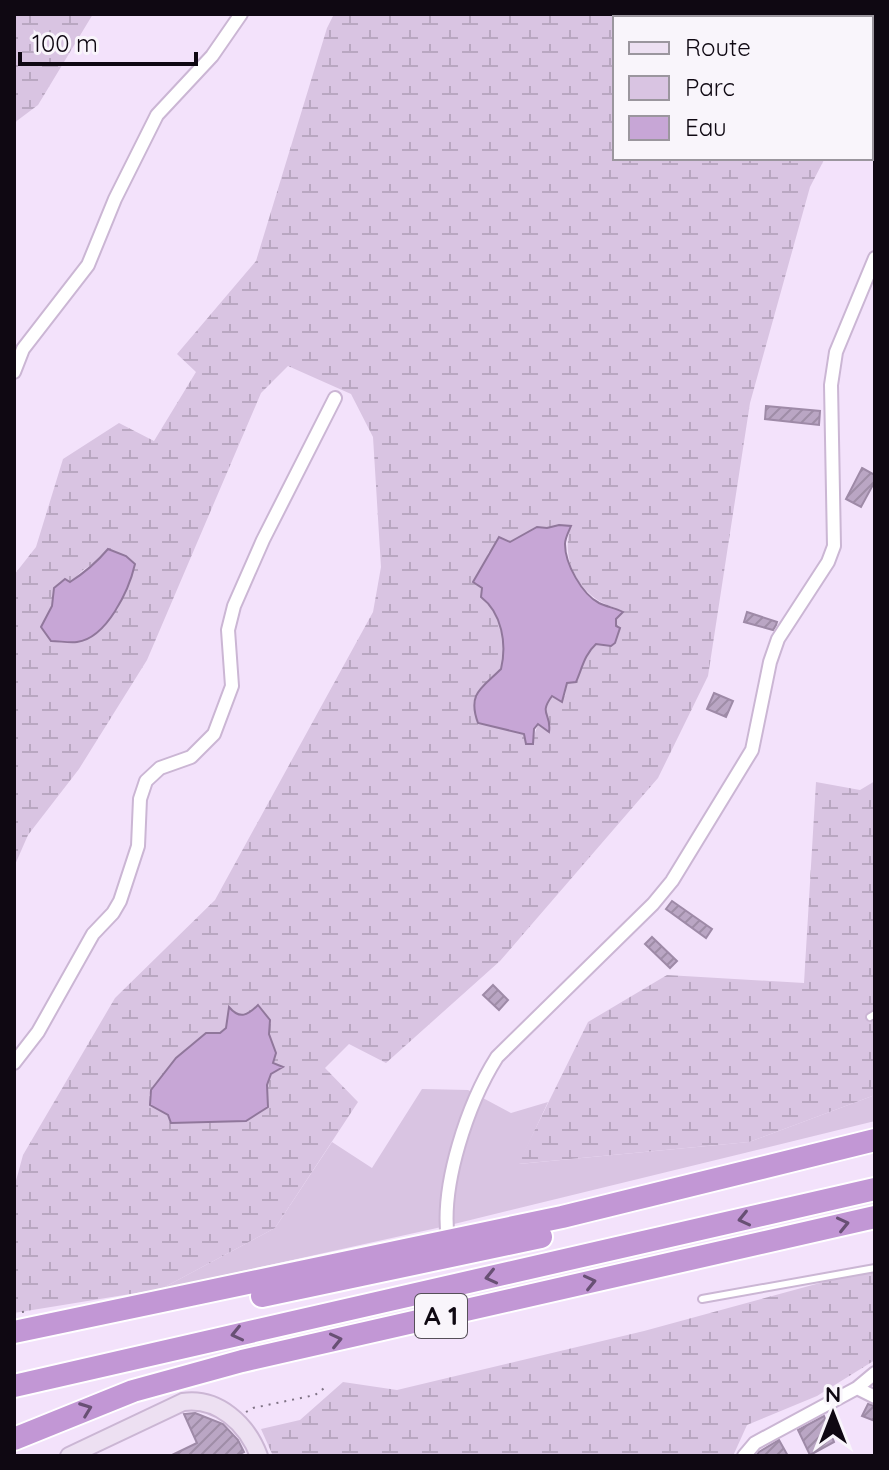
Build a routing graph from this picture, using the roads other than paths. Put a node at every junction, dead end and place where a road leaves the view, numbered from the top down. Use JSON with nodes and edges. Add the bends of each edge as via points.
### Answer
{"nodes":[{"id":1,"x":241,"y":14,"type":"edge"},
{"id":2,"x":875,"y":258,"type":"edge"},
{"id":3,"x":14,"y":372,"type":"edge"},
{"id":4,"x":335,"y":398,"type":"dead end"},
{"id":5,"x":14,"y":1063,"type":"edge"},
{"id":6,"x":875,"y":1140,"type":"edge"},
{"id":7,"x":875,"y":1155,"type":"edge"},
{"id":8,"x":875,"y":1189,"type":"edge"},
{"id":9,"x":875,"y":1217,"type":"edge"},
{"id":10,"x":448,"y":1240,"type":"junction"},
{"id":11,"x":875,"y":1268,"type":"edge"},
{"id":12,"x":702,"y":1299,"type":"dead end"},
{"id":13,"x":14,"y":1332,"type":"edge"},
{"id":14,"x":14,"y":1348,"type":"edge"},
{"id":15,"x":875,"y":1373,"type":"edge"},
{"id":16,"x":14,"y":1386,"type":"edge"},
{"id":17,"x":857,"y":1388,"type":"junction"},
{"id":18,"x":875,"y":1397,"type":"edge"},
{"id":19,"x":14,"y":1439,"type":"edge"},
{"id":20,"x":255,"y":1455,"type":"edge"},
{"id":21,"x":69,"y":1456,"type":"edge"},
{"id":22,"x":744,"y":1456,"type":"edge"}],
"edges":[{"from":1,"to":3,"type":"street","via":[[212,56],[157,115],[88,265],[23,349]]},
{"from":2,"to":10,"type":"street","via":[[836,352],[831,385],[834,546],[778,639],[752,750],[672,881],[484,1076],[456,1157],[447,1208]]},
{"from":4,"to":5,"type":"street","via":[[234,606],[228,630],[232,686],[214,734],[191,757],[160,768],[146,781],[138,846],[120,901],[93,934],[38,1032]]},
{"from":6,"to":10,"type":"highway"},
{"from":7,"to":14,"type":"highway","via":[[561,1232]]},
{"from":8,"to":16,"type":"highway","number":"A 1","one_way":true},
{"from":19,"to":9,"type":"highway","number":"A 1","one_way":true,"via":[[133,1391],[242,1361]]},
{"from":10,"to":13,"type":"highway"},
{"from":11,"to":12,"type":"lane"},
{"from":15,"to":17,"type":"street"},
{"from":17,"to":18,"type":"street"},
{"from":17,"to":22,"type":"street","via":[[770,1433]]},
{"from":20,"to":21,"type":"street","via":[[247,1433],[203,1401],[183,1402]]}]}
